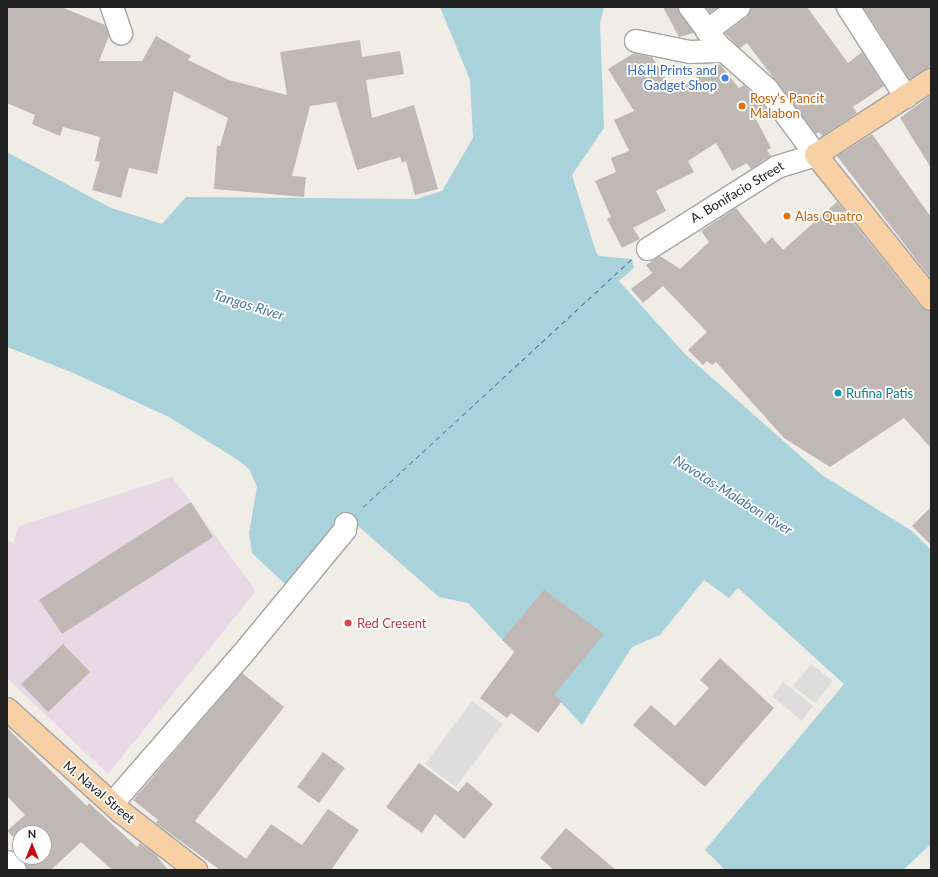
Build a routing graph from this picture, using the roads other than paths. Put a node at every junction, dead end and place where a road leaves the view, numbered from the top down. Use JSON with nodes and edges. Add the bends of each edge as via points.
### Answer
{"nodes":[{"id":1,"x":112,"y":7,"type":"edge"},
{"id":2,"x":690,"y":7,"type":"edge"},
{"id":3,"x":739,"y":7,"type":"edge"},
{"id":4,"x":848,"y":7,"type":"edge"},
{"id":5,"x":707,"y":31,"type":"junction"},
{"id":6,"x":121,"y":33,"type":"dead end"},
{"id":7,"x":636,"y":41,"type":"dead end"},
{"id":8,"x":725,"y":51,"type":"junction"},
{"id":9,"x":931,"y":80,"type":"edge"},
{"id":10,"x":906,"y":97,"type":"junction"},
{"id":11,"x":816,"y":155,"type":"junction"},
{"id":12,"x":648,"y":249,"type":"dead end"},
{"id":13,"x":931,"y":299,"type":"edge"},
{"id":14,"x":346,"y":524,"type":"dead end"},
{"id":15,"x":7,"y":709,"type":"edge"},
{"id":16,"x":113,"y":803,"type":"junction"},
{"id":17,"x":7,"y":862,"type":"edge"},
{"id":18,"x":15,"y":870,"type":"edge"},
{"id":19,"x":196,"y":870,"type":"edge"}],
"edges":[{"from":1,"to":6,"type":"street"},
{"from":2,"to":5,"type":"street"},
{"from":3,"to":5,"type":"street"},
{"from":4,"to":10,"type":"street"},
{"from":5,"to":8,"type":"street"},
{"from":7,"to":8,"type":"street","via":[[690,52]]},
{"from":8,"to":11,"type":"street","via":[[767,88]]},
{"from":9,"to":10,"type":"main road","name":"A. Bonifacio Street"},
{"from":10,"to":11,"type":"main road","name":"A. Bonifacio Street"},
{"from":11,"to":12,"type":"street","name":"A. Bonifacio Street","via":[[777,167]]},
{"from":11,"to":13,"type":"main road"},
{"from":14,"to":16,"type":"street","via":[[345,530],[241,656]]},
{"from":15,"to":16,"type":"main road","name":"M. Naval Street","via":[[36,739]]},
{"from":16,"to":19,"type":"main road","name":"M. Naval Street"},
{"from":17,"to":18,"type":"street"}]}
